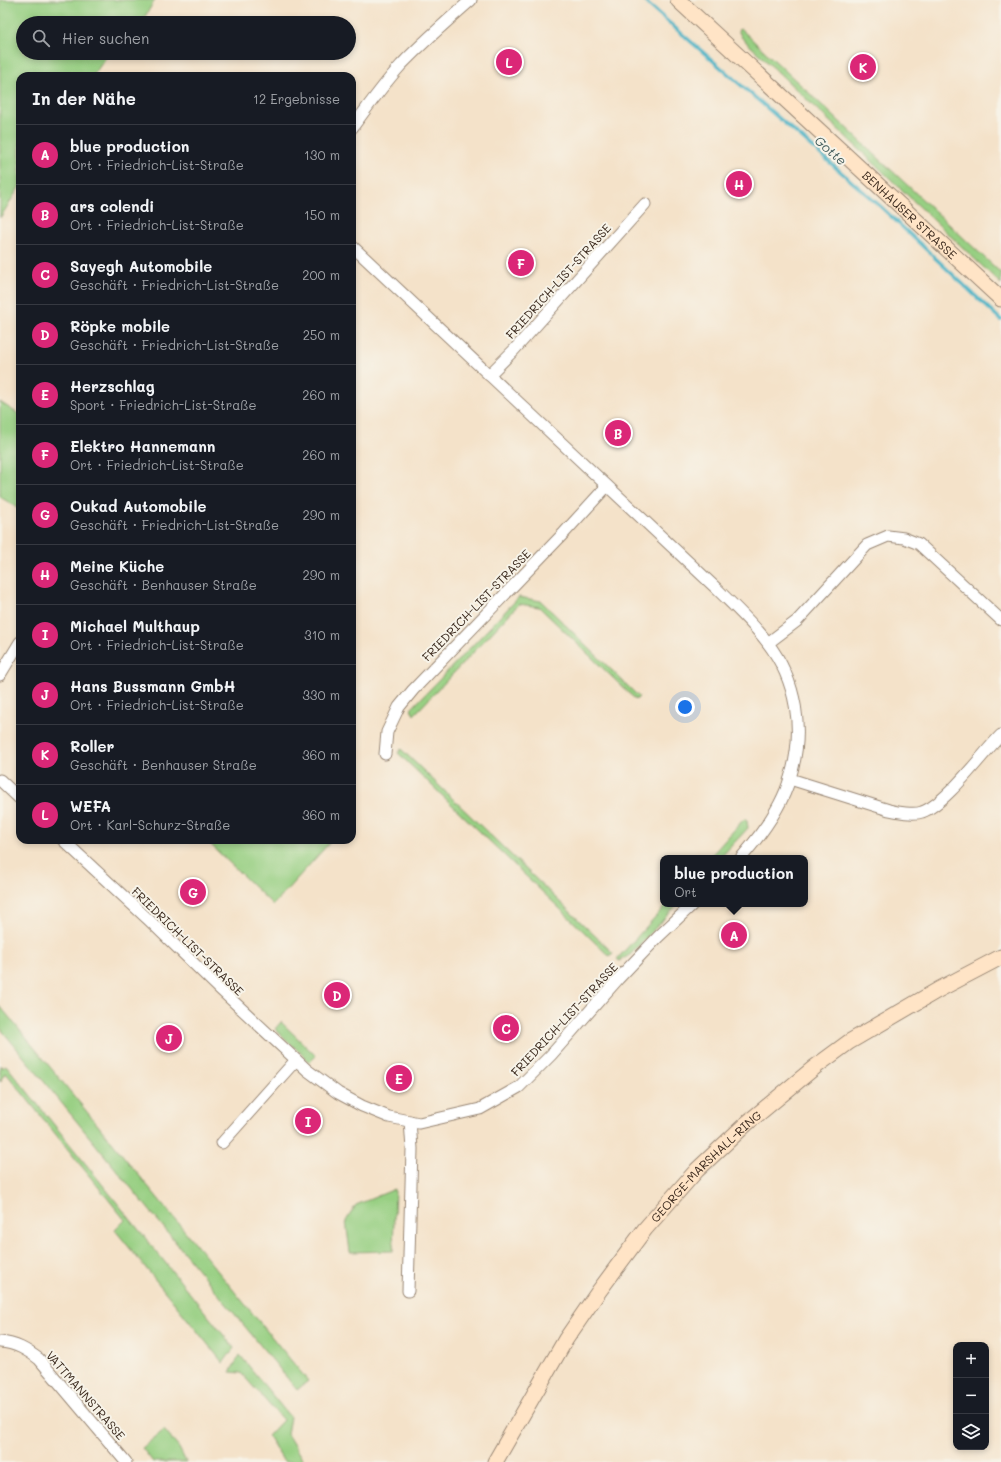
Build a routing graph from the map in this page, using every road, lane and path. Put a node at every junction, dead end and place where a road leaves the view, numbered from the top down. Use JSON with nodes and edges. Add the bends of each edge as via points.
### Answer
{"nodes":[{"id":1,"x":471,"y":0,"type":"edge"},
{"id":2,"x":678,"y":0,"type":"edge"},
{"id":3,"x":356,"y":123,"type":"edge"},
{"id":4,"x":645,"y":204,"type":"dead end"},
{"id":5,"x":356,"y":250,"type":"edge"},
{"id":6,"x":1001,"y":299,"type":"edge"},
{"id":7,"x":489,"y":375,"type":"junction"},
{"id":8,"x":607,"y":486,"type":"junction"},
{"id":9,"x":1001,"y":620,"type":"edge"},
{"id":10,"x":768,"y":643,"type":"junction"},
{"id":11,"x":16,"y":648,"type":"edge"},
{"id":12,"x":0,"y":674,"type":"edge"},
{"id":13,"x":1001,"y":735,"type":"edge"},
{"id":14,"x":385,"y":754,"type":"dead end"},
{"id":15,"x":790,"y":779,"type":"junction"},
{"id":16,"x":0,"y":780,"type":"edge"},
{"id":17,"x":16,"y":795,"type":"edge"},
{"id":18,"x":67,"y":844,"type":"edge"},
{"id":19,"x":743,"y":855,"type":"edge"},
{"id":20,"x":690,"y":907,"type":"edge"},
{"id":21,"x":1001,"y":957,"type":"edge"},
{"id":22,"x":296,"y":1060,"type":"junction"},
{"id":23,"x":410,"y":1121,"type":"junction"},
{"id":24,"x":222,"y":1143,"type":"dead end"},
{"id":25,"x":408,"y":1292,"type":"dead end"},
{"id":26,"x":0,"y":1342,"type":"edge"},
{"id":27,"x":126,"y":1462,"type":"edge"},
{"id":28,"x":495,"y":1462,"type":"edge"}],
"edges":[{"from":1,"to":3,"type":"street","via":[[402,65]]},
{"from":2,"to":6,"type":"main road","name":"BENHAUSER STRASSE"},
{"from":4,"to":7,"type":"street","name":"FRIEDRICH-LIST-STRASSE"},
{"from":5,"to":7,"type":"street"},
{"from":7,"to":8,"type":"street"},
{"from":8,"to":10,"type":"street","via":[[717,589]]},
{"from":8,"to":14,"type":"street","name":"FRIEDRICH-LIST-STRASSE","via":[[399,707],[387,732]]},
{"from":9,"to":10,"type":"street","via":[[919,544],[904,538],[888,536],[867,545],[797,621]]},
{"from":10,"to":15,"type":"street","via":[[783,669],[795,701],[798,732]]},
{"from":11,"to":12,"type":"street"},
{"from":13,"to":15,"type":"street","via":[[937,804],[921,813],[888,810]]},
{"from":15,"to":19,"type":"street","via":[[782,799],[760,835]]},
{"from":16,"to":17,"type":"street"},
{"from":18,"to":22,"type":"street","name":"FRIEDRICH-LIST-STRASSE"},
{"from":20,"to":23,"type":"street","name":"FRIEDRICH-LIST-STRASSE","via":[[658,937],[519,1087],[480,1109],[445,1118]]},
{"from":21,"to":28,"type":"main road","name":"GEORGE-MARSHALL-RING","via":[[849,1042],[746,1124],[697,1170],[645,1230],[598,1291],[566,1339]]},
{"from":22,"to":23,"type":"street","name":"FRIEDRICH-LIST-STRASSE","via":[[338,1093],[362,1106],[389,1117]]},
{"from":22,"to":24,"type":"street"},
{"from":23,"to":25,"type":"street","via":[[412,1149]]},
{"from":26,"to":27,"type":"street","name":"VATTMANNSTRASSE","via":[[10,1342],[22,1347],[39,1359]]}]}
